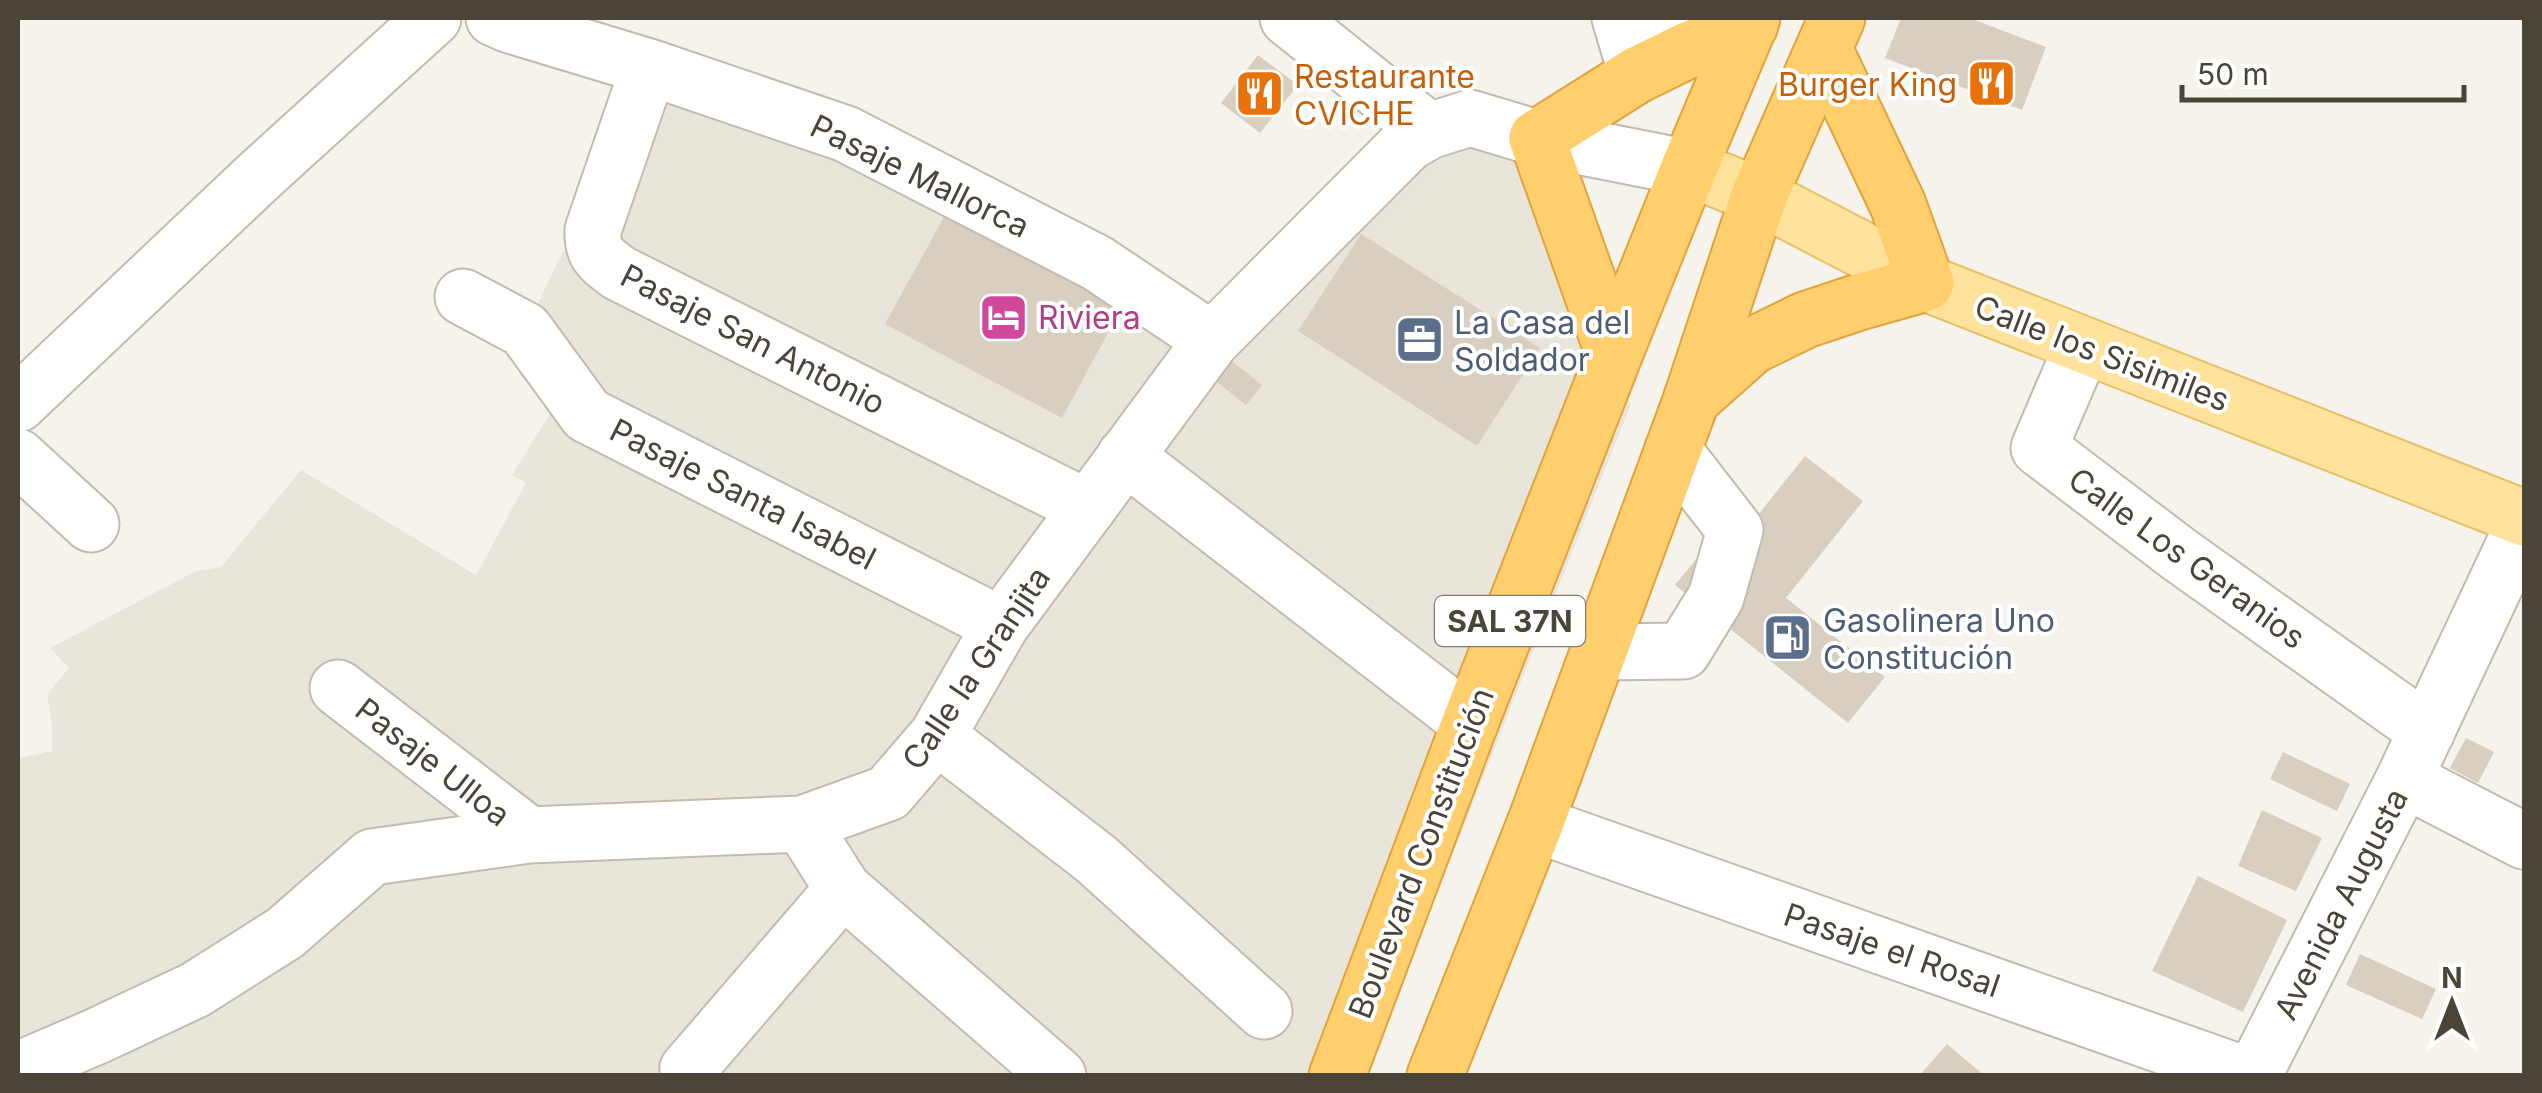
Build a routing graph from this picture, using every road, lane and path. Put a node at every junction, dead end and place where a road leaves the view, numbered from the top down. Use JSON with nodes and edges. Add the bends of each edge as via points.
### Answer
{"nodes":[{"id":1,"x":433,"y":18,"type":"edge"},
{"id":2,"x":494,"y":18,"type":"edge"},
{"id":3,"x":1288,"y":18,"type":"edge"},
{"id":4,"x":1620,"y":18,"type":"edge"},
{"id":5,"x":1751,"y":21,"type":"edge"},
{"id":6,"x":1830,"y":33,"type":"edge"},
{"id":7,"x":1681,"y":34,"type":"edge"},
{"id":8,"x":649,"y":67,"type":"junction"},
{"id":9,"x":1637,"y":75,"type":"junction"},
{"id":10,"x":1429,"y":131,"type":"junction"},
{"id":11,"x":1537,"y":138,"type":"junction"},
{"id":12,"x":1689,"y":168,"type":"junction"},
{"id":13,"x":1760,"y":196,"type":"junction"},
{"id":14,"x":1926,"y":284,"type":"junction"},
{"id":15,"x":463,"y":297,"type":"dead end"},
{"id":16,"x":1212,"y":340,"type":"junction"},
{"id":17,"x":2082,"y":345,"type":"junction"},
{"id":18,"x":1614,"y":355,"type":"junction"},
{"id":19,"x":18,"y":404,"type":"edge"},
{"id":20,"x":1682,"y":426,"type":"junction"},
{"id":21,"x":18,"y":456,"type":"edge"},
{"id":22,"x":1126,"y":456,"type":"junction"},
{"id":23,"x":1088,"y":508,"type":"junction"},
{"id":24,"x":2524,"y":521,"type":"edge"},
{"id":25,"x":91,"y":524,"type":"dead end"},
{"id":26,"x":1001,"y":625,"type":"junction"},
{"id":27,"x":1598,"y":652,"type":"junction"},
{"id":28,"x":338,"y":688,"type":"dead end"},
{"id":29,"x":1470,"y":722,"type":"junction"},
{"id":30,"x":2427,"y":731,"type":"junction"},
{"id":31,"x":937,"y":736,"type":"junction"},
{"id":32,"x":2404,"y":780,"type":"junction"},
{"id":33,"x":802,"y":824,"type":"junction"},
{"id":34,"x":1535,"y":824,"type":"junction"},
{"id":35,"x":529,"y":835,"type":"junction"},
{"id":36,"x":2524,"y":842,"type":"edge"},
{"id":37,"x":843,"y":889,"type":"junction"},
{"id":38,"x":1264,"y":1011,"type":"dead end"},
{"id":39,"x":18,"y":1070,"type":"edge"},
{"id":40,"x":690,"y":1076,"type":"edge"},
{"id":41,"x":1058,"y":1076,"type":"edge"},
{"id":42,"x":1337,"y":1076,"type":"edge"},
{"id":43,"x":1435,"y":1076,"type":"edge"},
{"id":44,"x":2251,"y":1076,"type":"edge"}],
"edges":[{"from":1,"to":19,"type":"street"},
{"from":2,"to":8,"type":"street","name":"Pasaje Mallorca"},
{"from":3,"to":10,"type":"street"},
{"from":4,"to":9,"type":"street"},
{"from":5,"to":7,"type":"highway"},
{"from":5,"to":12,"type":"highway","name":"Boulevard Constitución","number":"SAL 37N"},
{"from":6,"to":13,"type":"highway","number":"SAL 37N"},
{"from":6,"to":14,"type":"highway"},
{"from":7,"to":9,"type":"highway"},
{"from":8,"to":16,"type":"street","name":"Pasaje Mallorca","via":[[846,134],[1097,264]]},
{"from":8,"to":23,"type":"street","name":"Pasaje San Antonio","via":[[594,230],[600,258]]},
{"from":9,"to":11,"type":"highway"},
{"from":10,"to":11,"type":"street","name":"Calle la Granjita","via":[[1470,118]]},
{"from":10,"to":16,"type":"street","name":"Calle la Granjita","via":[[1408,144]]},
{"from":11,"to":12,"type":"street","name":"Calle la Granjita"},
{"from":11,"to":18,"type":"highway"},
{"from":12,"to":13,"type":"main road","name":"Calle los Sisimiles"},
{"from":12,"to":18,"type":"highway","name":"Boulevard Constitución","number":"SAL 37N"},
{"from":13,"to":14,"type":"main road","name":"Calle los Sisimiles"},
{"from":13,"to":20,"type":"highway","number":"SAL 37N"},
{"from":14,"to":17,"type":"main road","name":"Calle los Sisimiles"},
{"from":14,"to":20,"type":"highway","via":[[1805,320],[1752,346]]},
{"from":15,"to":26,"type":"street","name":"Pasaje Santa Isabel","via":[[525,330],[587,415]]},
{"from":16,"to":22,"type":"street","name":"Calle la Granjita"},
{"from":17,"to":24,"type":"main road","name":"Calle los Sisimiles"},
{"from":17,"to":30,"type":"street","name":"Calle Los Geranios","via":[[2039,448]]},
{"from":18,"to":29,"type":"highway","name":"Boulevard Constitución","number":"SAL 37N"},
{"from":20,"to":27,"type":"highway","number":"SAL 37N"},
{"from":20,"to":27,"type":"street","via":[[1735,530],[1716,597],[1682,651]]},
{"from":21,"to":25,"type":"street"},
{"from":22,"to":23,"type":"street","name":"Calle la Granjita"},
{"from":22,"to":29,"type":"street"},
{"from":23,"to":26,"type":"street","name":"Calle la Granjita"},
{"from":24,"to":30,"type":"street","name":"Avenida Augusta"},
{"from":26,"to":31,"type":"street","name":"Calle la Granjita"},
{"from":27,"to":34,"type":"highway","number":"SAL 37N"},
{"from":28,"to":35,"type":"street","name":"Pasaje Ulloa"},
{"from":29,"to":42,"type":"highway","name":"Boulevard Constitución","number":"SAL 37N"},
{"from":30,"to":32,"type":"street","name":"Avenida Augusta"},
{"from":31,"to":33,"type":"street","name":"Calle la Granjita","via":[[888,793]]},
{"from":31,"to":38,"type":"street","via":[[1096,860]]},
{"from":32,"to":36,"type":"street"},
{"from":32,"to":44,"type":"street","name":"Avenida Augusta"},
{"from":33,"to":35,"type":"street","name":"Calle la Granjita"},
{"from":33,"to":37,"type":"street"},
{"from":34,"to":43,"type":"highway","number":"SAL 37N"},
{"from":34,"to":44,"type":"street","name":"Pasaje el Rosal"},
{"from":35,"to":39,"type":"street","name":"Calle la Granjita","via":[[372,857],[285,932],[194,990]]},
{"from":37,"to":40,"type":"street","via":[[688,1069]]},
{"from":37,"to":41,"type":"street"}]}
